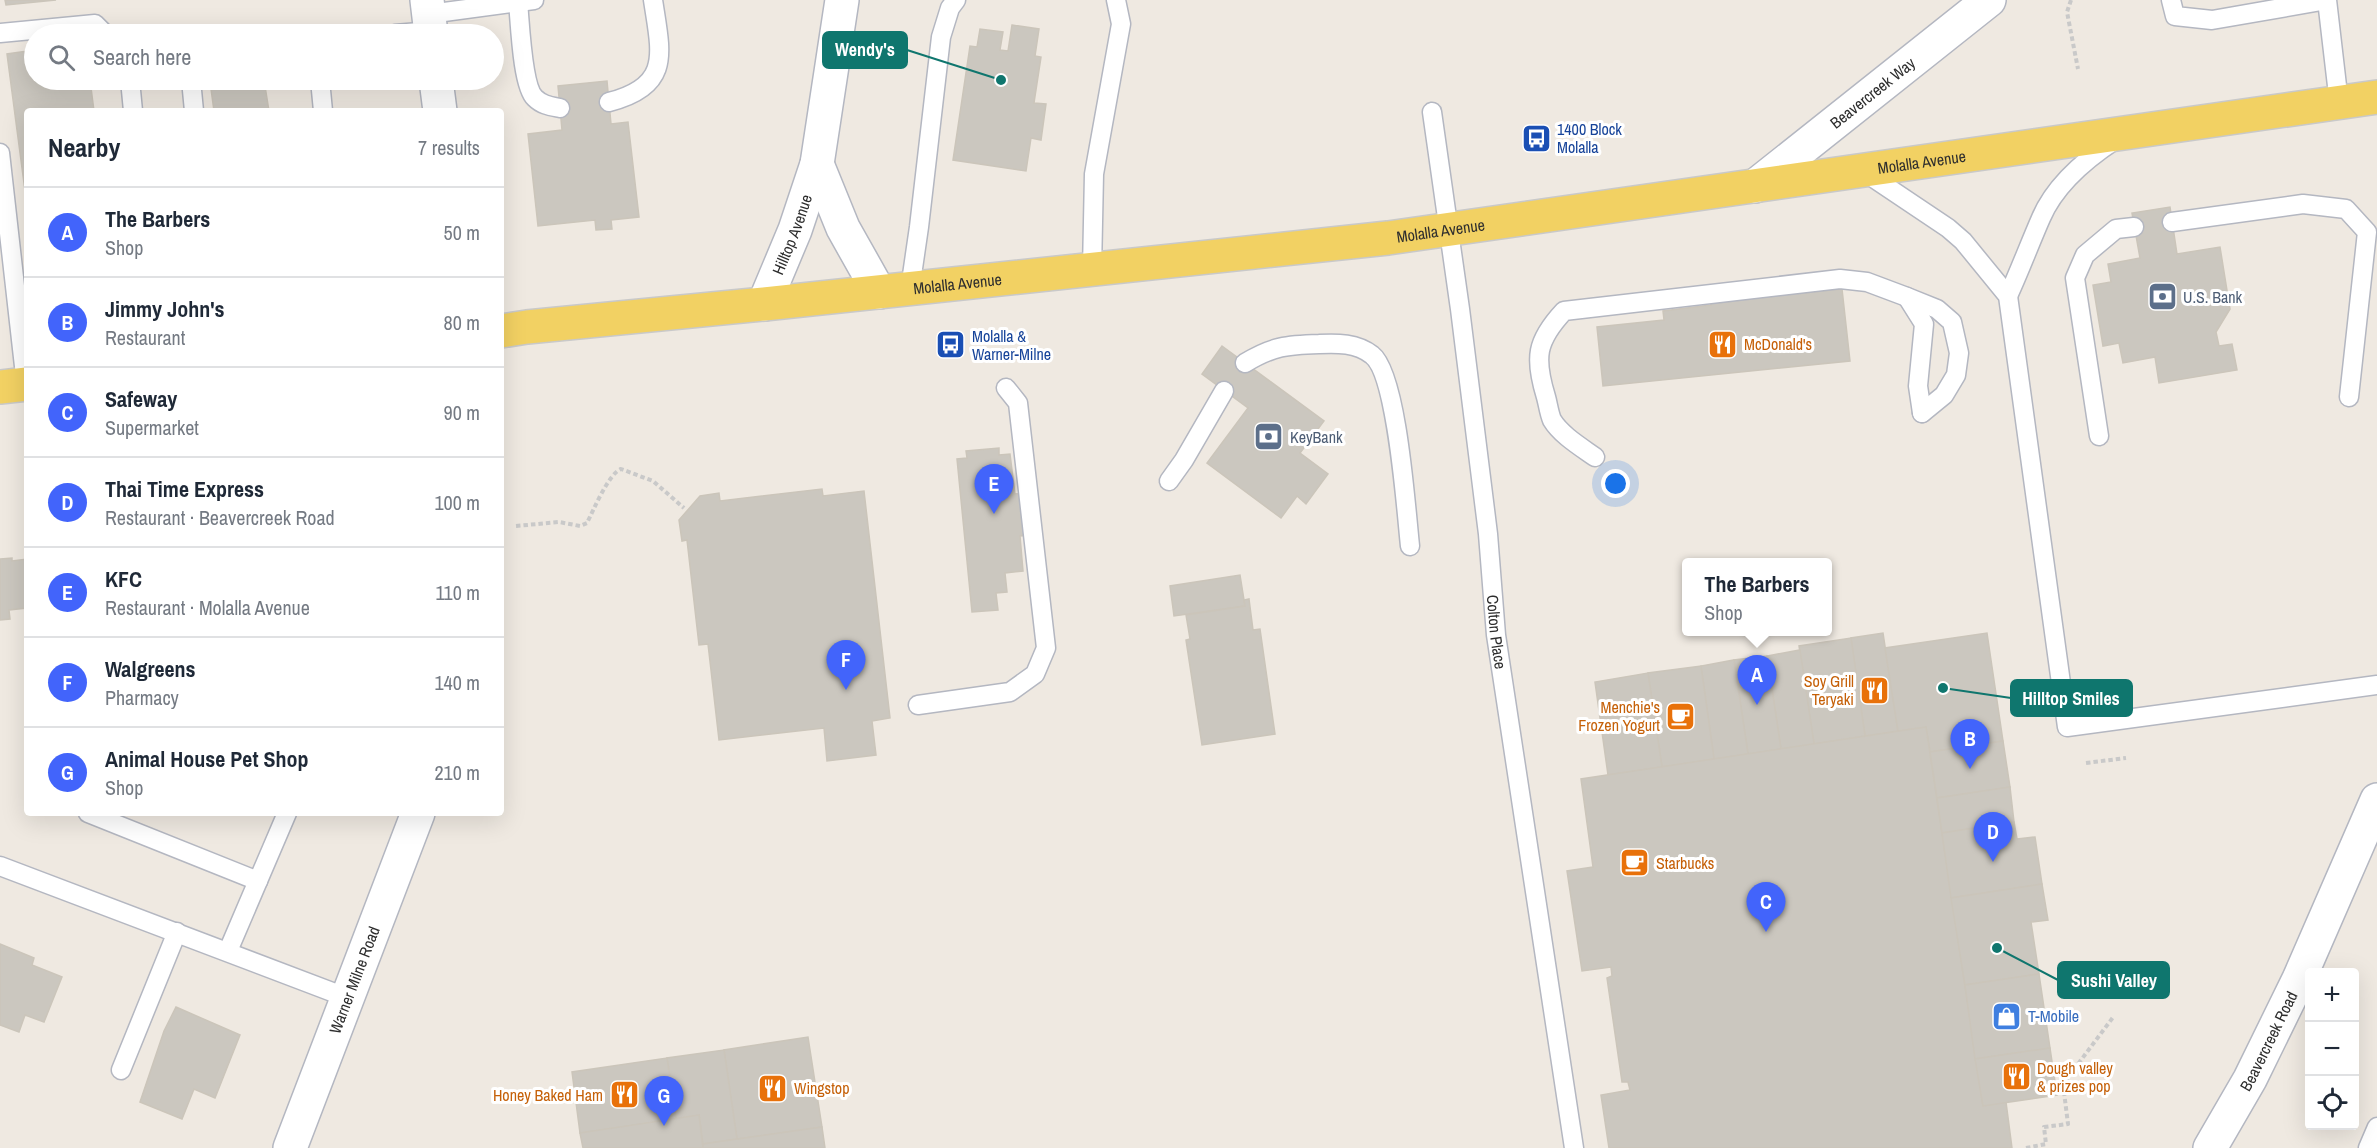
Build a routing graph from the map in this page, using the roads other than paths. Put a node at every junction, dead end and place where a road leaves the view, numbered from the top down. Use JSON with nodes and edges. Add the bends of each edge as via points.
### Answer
{"nodes":[{"id":1,"x":653,"y":0,"type":"edge"},
{"id":2,"x":842,"y":0,"type":"edge"},
{"id":3,"x":956,"y":0,"type":"edge"},
{"id":4,"x":1116,"y":0,"type":"edge"},
{"id":5,"x":1989,"y":0,"type":"edge"},
{"id":6,"x":2171,"y":0,"type":"edge"},
{"id":7,"x":2327,"y":0,"type":"edge"},
{"id":8,"x":526,"y":1,"type":"edge"},
{"id":9,"x":430,"y":20,"type":"edge"},
{"id":10,"x":24,"y":31,"type":"edge"},
{"id":11,"x":0,"y":33,"type":"edge"},
{"id":12,"x":131,"y":90,"type":"edge"},
{"id":13,"x":192,"y":90,"type":"edge"},
{"id":14,"x":321,"y":90,"type":"edge"},
{"id":15,"x":437,"y":90,"type":"edge"},
{"id":16,"x":2377,"y":97,"type":"edge"},
{"id":17,"x":609,"y":102,"type":"dead end"},
{"id":18,"x":2339,"y":103,"type":"junction"},
{"id":19,"x":133,"y":108,"type":"edge"},
{"id":20,"x":194,"y":108,"type":"edge"},
{"id":21,"x":323,"y":108,"type":"edge"},
{"id":22,"x":440,"y":108,"type":"edge"},
{"id":23,"x":560,"y":108,"type":"dead end"},
{"id":24,"x":1432,"y":112,"type":"dead end"},
{"id":25,"x":2126,"y":133,"type":"junction"},
{"id":26,"x":0,"y":153,"type":"edge"},
{"id":27,"x":817,"y":164,"type":"junction"},
{"id":28,"x":1862,"y":170,"type":"junction"},
{"id":29,"x":1755,"y":186,"type":"junction"},
{"id":30,"x":2172,"y":222,"type":"dead end"},
{"id":31,"x":2134,"y":227,"type":"dead end"},
{"id":32,"x":1448,"y":229,"type":"junction"},
{"id":33,"x":1092,"y":270,"type":"junction"},
{"id":34,"x":21,"y":276,"type":"edge"},
{"id":35,"x":895,"y":290,"type":"junction"},
{"id":36,"x":2008,"y":296,"type":"junction"},
{"id":37,"x":1907,"y":297,"type":"junction"},
{"id":38,"x":764,"y":304,"type":"junction"},
{"id":39,"x":504,"y":331,"type":"edge"},
{"id":40,"x":1245,"y":363,"type":"dead end"},
{"id":41,"x":18,"y":385,"type":"edge"},
{"id":42,"x":1006,"y":388,"type":"dead end"},
{"id":43,"x":1224,"y":391,"type":"dead end"},
{"id":44,"x":2349,"y":397,"type":"dead end"},
{"id":45,"x":2099,"y":436,"type":"dead end"},
{"id":46,"x":1595,"y":456,"type":"dead end"},
{"id":47,"x":1169,"y":481,"type":"dead end"},
{"id":48,"x":1410,"y":546,"type":"dead end"},
{"id":49,"x":2377,"y":685,"type":"edge"},
{"id":50,"x":918,"y":705,"type":"dead end"},
{"id":51,"x":2377,"y":800,"type":"edge"},
{"id":52,"x":96,"y":816,"type":"edge"},
{"id":53,"x":286,"y":816,"type":"edge"},
{"id":54,"x":417,"y":816,"type":"edge"},
{"id":55,"x":0,"y":866,"type":"edge"},
{"id":56,"x":258,"y":881,"type":"junction"},
{"id":57,"x":177,"y":932,"type":"junction"},
{"id":58,"x":228,"y":951,"type":"junction"},
{"id":59,"x":348,"y":998,"type":"junction"},
{"id":60,"x":121,"y":1070,"type":"dead end"},
{"id":61,"x":2377,"y":1128,"type":"edge"},
{"id":62,"x":290,"y":1148,"type":"edge"},
{"id":63,"x":1574,"y":1148,"type":"edge"},
{"id":64,"x":2210,"y":1148,"type":"edge"},
{"id":65,"x":2368,"y":1148,"type":"edge"}],
"edges":[{"from":1,"to":17,"type":"lane","via":[[659,39],[658,66],[642,90]]},
{"from":2,"to":27,"type":"street","name":"Hilltop Avenue"},
{"from":3,"to":35,"type":"lane","via":[[941,37],[920,227]]},
{"from":4,"to":33,"type":"lane","via":[[1121,24],[1094,174]]},
{"from":5,"to":29,"type":"street","name":"Beavercreek Way"},
{"from":6,"to":7,"type":"lane","via":[[2175,16],[2212,20]]},
{"from":7,"to":18,"type":"lane"},
{"from":8,"to":9,"type":"lane"},
{"from":8,"to":23,"type":"lane","via":[[526,78],[533,97],[546,106]]},
{"from":10,"to":11,"type":"lane"},
{"from":12,"to":19,"type":"lane"},
{"from":13,"to":20,"type":"lane"},
{"from":14,"to":21,"type":"lane"},
{"from":15,"to":22,"type":"street"},
{"from":16,"to":18,"type":"main road","name":"Molalla Avenue"},
{"from":18,"to":25,"type":"main road","name":"Molalla Avenue"},
{"from":24,"to":32,"type":"lane","name":"Colton Place"},
{"from":25,"to":28,"type":"main road","name":"Molalla Avenue"},
{"from":25,"to":36,"type":"lane","via":[[2090,157],[2054,198],[2041,217]]},
{"from":26,"to":34,"type":"lane"},
{"from":27,"to":35,"type":"street","name":"Hilltop Avenue","via":[[843,228]]},
{"from":27,"to":38,"type":"street","name":"Hilltop Avenue"},
{"from":28,"to":29,"type":"main road","name":"Molalla Avenue"},
{"from":28,"to":36,"type":"lane","via":[[1963,241]]},
{"from":29,"to":32,"type":"main road","name":"Molalla Avenue"},
{"from":30,"to":44,"type":"lane","via":[[2303,204],[2346,208],[2367,232]]},
{"from":31,"to":45,"type":"lane","via":[[2116,230],[2085,255],[2075,278]]},
{"from":32,"to":33,"type":"main road","name":"Molalla Avenue"},
{"from":32,"to":63,"type":"lane","name":"Colton Place","via":[[1488,534],[1496,635]]},
{"from":33,"to":35,"type":"main road","name":"Molalla Avenue"},
{"from":34,"to":41,"type":"lane"},
{"from":35,"to":38,"type":"main road","name":"Molalla Avenue"},
{"from":36,"to":49,"type":"lane","via":[[2067,728]]},
{"from":37,"to":37,"type":"lane","via":[[1924,324],[1918,386],[1922,413],[1944,395],[1956,375],[1959,353],[1952,322],[1937,309]]},
{"from":37,"to":46,"type":"lane","via":[[1867,282],[1840,279],[1564,311],[1548,329],[1539,352],[1538,373],[1552,420],[1572,441]]},
{"from":38,"to":39,"type":"main road","name":"Molalla Avenue"},
{"from":40,"to":48,"type":"lane","via":[[1281,346],[1336,343],[1355,346],[1372,355],[1384,370],[1392,398]]},
{"from":42,"to":50,"type":"lane","via":[[1018,403],[1046,648],[1035,674],[1011,692]]},
{"from":43,"to":47,"type":"lane"},
{"from":51,"to":64,"type":"street","name":"Beavercreek Road","via":[[2299,979],[2250,1079]]},
{"from":52,"to":56,"type":"lane"},
{"from":53,"to":56,"type":"lane"},
{"from":54,"to":59,"type":"street","name":"Warner Milne Road"},
{"from":55,"to":57,"type":"lane"},
{"from":56,"to":58,"type":"lane"},
{"from":57,"to":58,"type":"lane"},
{"from":57,"to":60,"type":"lane"},
{"from":58,"to":59,"type":"lane"},
{"from":59,"to":62,"type":"street","name":"Warner Milne Road"},
{"from":61,"to":65,"type":"lane"}]}
